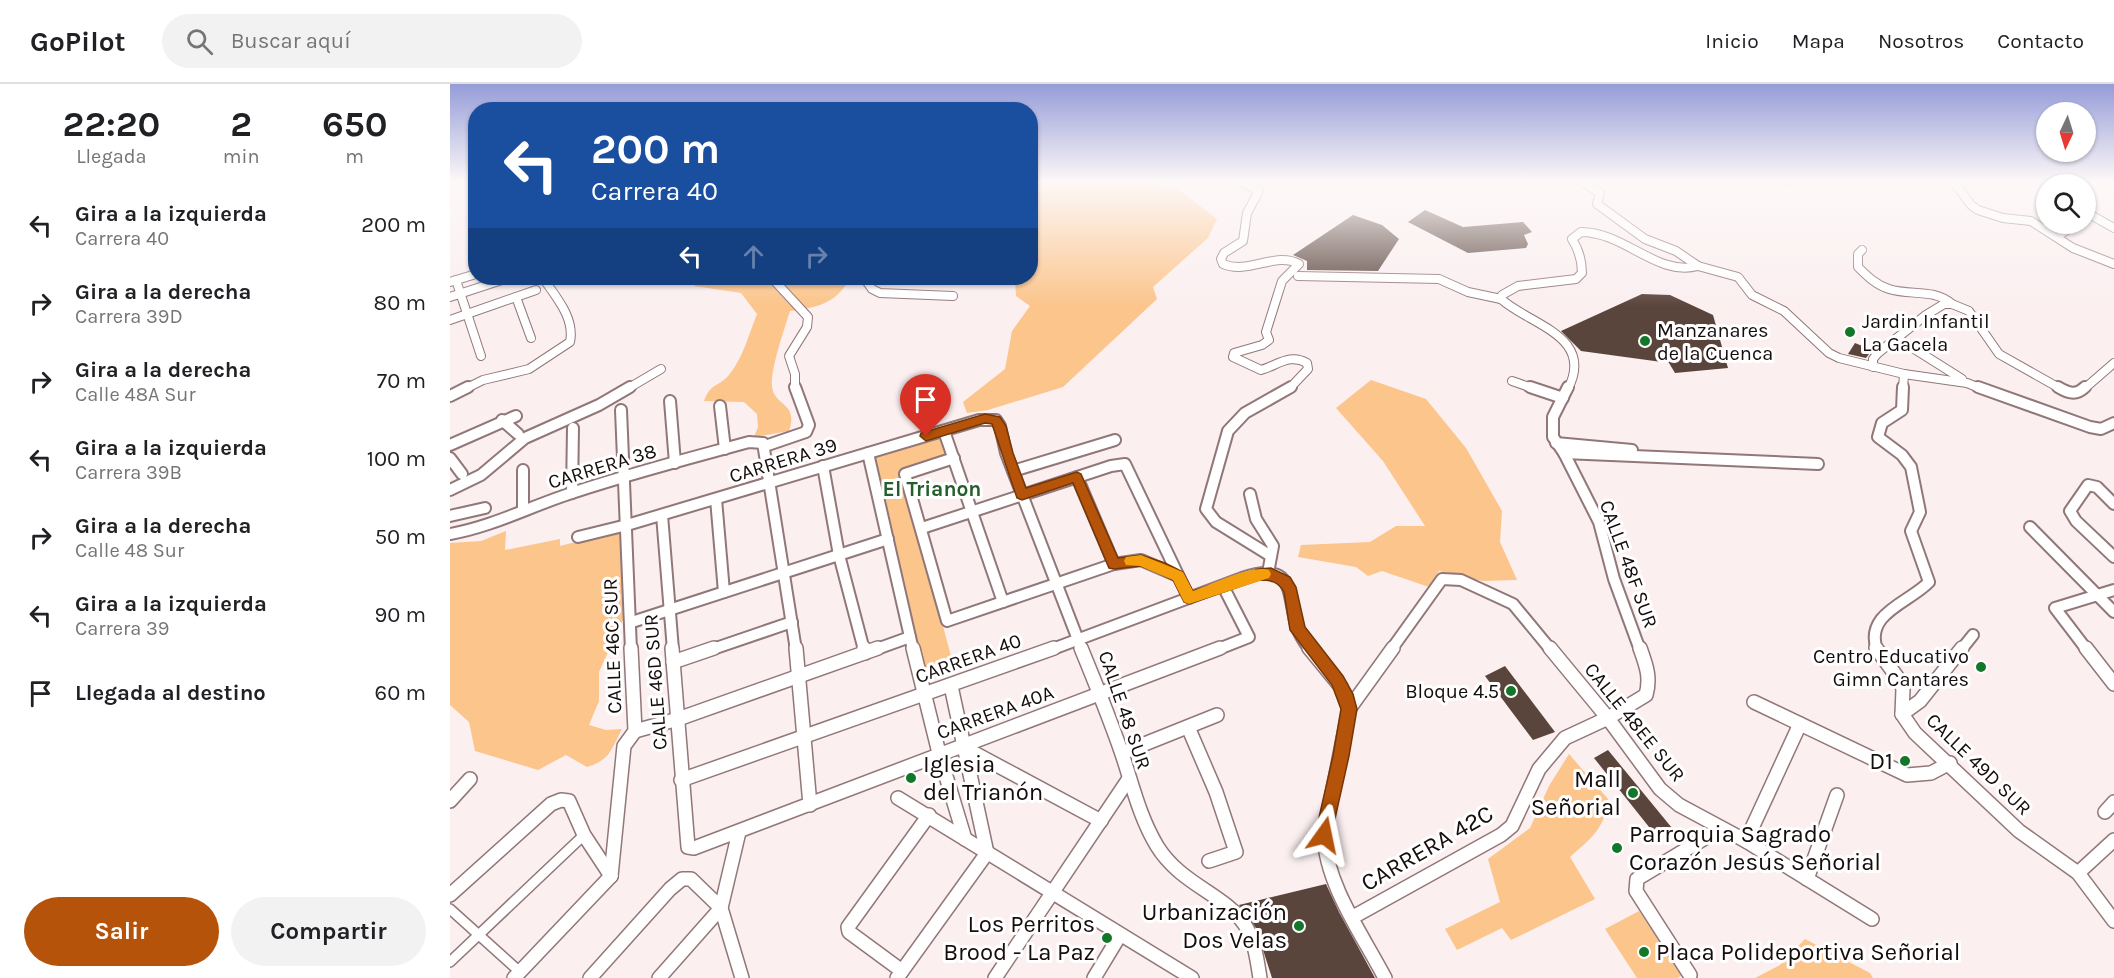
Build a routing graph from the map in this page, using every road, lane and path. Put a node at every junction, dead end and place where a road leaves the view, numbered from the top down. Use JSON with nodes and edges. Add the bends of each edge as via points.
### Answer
{"nodes":[{"id":1,"x":1245,"y":223,"type":"edge"},
{"id":2,"x":1626,"y":223,"type":"edge"},
{"id":3,"x":2034,"y":223,"type":"edge"},
{"id":4,"x":2061,"y":234,"type":"edge"},
{"id":5,"x":2057,"y":237,"type":"junction"},
{"id":6,"x":1862,"y":250,"type":"dead end"},
{"id":7,"x":2114,"y":264,"type":"edge"},
{"id":8,"x":1698,"y":266,"type":"junction"},
{"id":9,"x":468,"y":276,"type":"edge"},
{"id":10,"x":1298,"y":276,"type":"dead end"},
{"id":11,"x":453,"y":281,"type":"edge"},
{"id":12,"x":487,"y":285,"type":"edge"},
{"id":13,"x":548,"y":285,"type":"edge"},
{"id":14,"x":779,"y":285,"type":"edge"},
{"id":15,"x":869,"y":285,"type":"edge"},
{"id":16,"x":536,"y":290,"type":"dead end"},
{"id":17,"x":461,"y":294,"type":"junction"},
{"id":18,"x":953,"y":296,"type":"dead end"},
{"id":19,"x":450,"y":297,"type":"edge"},
{"id":20,"x":516,"y":297,"type":"junction"},
{"id":21,"x":1501,"y":299,"type":"junction"},
{"id":22,"x":1952,"y":304,"type":"junction"},
{"id":23,"x":469,"y":313,"type":"junction"},
{"id":24,"x":450,"y":320,"type":"edge"},
{"id":25,"x":531,"y":338,"type":"dead end"},
{"id":26,"x":1897,"y":338,"type":"junction"},
{"id":27,"x":481,"y":356,"type":"dead end"},
{"id":28,"x":2114,"y":363,"type":"edge"},
{"id":29,"x":1874,"y":367,"type":"junction"},
{"id":30,"x":661,"y":369,"type":"dead end"},
{"id":31,"x":1904,"y":374,"type":"junction"},
{"id":32,"x":1512,"y":381,"type":"dead end"},
{"id":33,"x":1968,"y":382,"type":"junction"},
{"id":34,"x":450,"y":396,"type":"edge"},
{"id":35,"x":1563,"y":398,"type":"junction"},
{"id":36,"x":670,"y":401,"type":"dead end"},
{"id":37,"x":720,"y":406,"type":"dead end"},
{"id":38,"x":621,"y":410,"type":"dead end"},
{"id":39,"x":516,"y":416,"type":"dead end"},
{"id":40,"x":502,"y":420,"type":"junction"},
{"id":41,"x":998,"y":422,"type":"joint"},
{"id":42,"x":2114,"y":423,"type":"edge"},
{"id":43,"x":573,"y":428,"type":"dead end"},
{"id":44,"x":944,"y":431,"type":"junction"},
{"id":45,"x":518,"y":434,"type":"dead end"},
{"id":46,"x":1114,"y":440,"type":"dead end"},
{"id":47,"x":1556,"y":443,"type":"junction"},
{"id":48,"x":450,"y":445,"type":"edge"},
{"id":49,"x":765,"y":446,"type":"junction"},
{"id":50,"x":724,"y":449,"type":"junction"},
{"id":51,"x":868,"y":453,"type":"junction"},
{"id":52,"x":1564,"y":453,"type":"junction"},
{"id":53,"x":450,"y":458,"type":"edge"},
{"id":54,"x":954,"y":458,"type":"junction"},
{"id":55,"x":1677,"y":458,"type":"junction"},
{"id":56,"x":675,"y":463,"type":"junction"},
{"id":57,"x":1818,"y":464,"type":"dead end"},
{"id":58,"x":823,"y":466,"type":"junction"},
{"id":59,"x":523,"y":470,"type":"dead end"},
{"id":60,"x":1013,"y":471,"type":"junction"},
{"id":61,"x":462,"y":474,"type":"dead end"},
{"id":62,"x":1077,"y":477,"type":"junction"},
{"id":63,"x":624,"y":478,"type":"junction"},
{"id":64,"x":770,"y":482,"type":"junction"},
{"id":65,"x":450,"y":490,"type":"edge"},
{"id":66,"x":572,"y":493,"type":"junction"},
{"id":67,"x":1250,"y":494,"type":"dead end"},
{"id":68,"x":1022,"y":495,"type":"junction"},
{"id":69,"x":716,"y":499,"type":"junction"},
{"id":70,"x":2114,"y":504,"type":"edge"},
{"id":71,"x":485,"y":508,"type":"dead end"},
{"id":72,"x":524,"y":510,"type":"junction"},
{"id":73,"x":972,"y":513,"type":"junction"},
{"id":74,"x":662,"y":515,"type":"junction"},
{"id":75,"x":450,"y":516,"type":"edge"},
{"id":76,"x":627,"y":525,"type":"junction"},
{"id":77,"x":2030,"y":527,"type":"dead end"},
{"id":78,"x":922,"y":528,"type":"junction"},
{"id":79,"x":450,"y":534,"type":"edge"},
{"id":80,"x":578,"y":537,"type":"dead end"},
{"id":81,"x":888,"y":539,"type":"junction"},
{"id":82,"x":839,"y":555,"type":"junction"},
{"id":83,"x":1271,"y":556,"type":"junction"},
{"id":84,"x":2114,"y":557,"type":"edge"},
{"id":85,"x":1114,"y":564,"type":"junction"},
{"id":86,"x":784,"y":572,"type":"junction"},
{"id":87,"x":1268,"y":573,"type":"junction"},
{"id":88,"x":1178,"y":576,"type":"junction"},
{"id":89,"x":1056,"y":584,"type":"junction"},
{"id":90,"x":1223,"y":586,"type":"junction"},
{"id":91,"x":2114,"y":590,"type":"edge"},
{"id":92,"x":724,"y":592,"type":"junction"},
{"id":93,"x":2099,"y":596,"type":"junction"},
{"id":94,"x":1189,"y":598,"type":"junction"},
{"id":95,"x":1003,"y":602,"type":"junction"},
{"id":96,"x":669,"y":610,"type":"junction"},
{"id":97,"x":2114,"y":612,"type":"edge"},
{"id":98,"x":632,"y":622,"type":"junction"},
{"id":99,"x":792,"y":622,"type":"junction"},
{"id":100,"x":1973,"y":635,"type":"dead end"},
{"id":101,"x":910,"y":637,"type":"junction"},
{"id":102,"x":1078,"y":637,"type":"junction"},
{"id":103,"x":865,"y":652,"type":"junction"},
{"id":104,"x":673,"y":662,"type":"junction"},
{"id":105,"x":800,"y":675,"type":"junction"},
{"id":106,"x":2114,"y":684,"type":"edge"},
{"id":107,"x":951,"y":686,"type":"junction"},
{"id":108,"x":925,"y":694,"type":"junction"},
{"id":109,"x":1099,"y":695,"type":"junction"},
{"id":110,"x":1646,"y":695,"type":"joint"},
{"id":111,"x":1755,"y":702,"type":"dead end"},
{"id":112,"x":1349,"y":709,"type":"junction"},
{"id":113,"x":1902,"y":714,"type":"junction"},
{"id":114,"x":1217,"y":715,"type":"dead end"},
{"id":115,"x":1608,"y":718,"type":"junction"},
{"id":116,"x":678,"y":719,"type":"junction"},
{"id":117,"x":1800,"y":724,"type":"junction"},
{"id":118,"x":1188,"y":728,"type":"junction"},
{"id":119,"x":635,"y":731,"type":"junction"},
{"id":120,"x":805,"y":737,"type":"junction"},
{"id":121,"x":963,"y":747,"type":"junction"},
{"id":122,"x":939,"y":753,"type":"junction"},
{"id":123,"x":1122,"y":753,"type":"junction"},
{"id":124,"x":1950,"y":763,"type":"junction"},
{"id":125,"x":470,"y":779,"type":"dead end"},
{"id":126,"x":681,"y":780,"type":"junction"},
{"id":127,"x":1128,"y":780,"type":"junction"},
{"id":128,"x":1837,"y":795,"type":"dead end"},
{"id":129,"x":898,"y":798,"type":"dead end"},
{"id":130,"x":450,"y":801,"type":"edge"},
{"id":131,"x":810,"y":805,"type":"junction"},
{"id":132,"x":928,"y":815,"type":"junction"},
{"id":133,"x":1101,"y":821,"type":"junction"},
{"id":134,"x":1720,"y":829,"type":"junction"},
{"id":135,"x":739,"y":832,"type":"junction"},
{"id":136,"x":584,"y":836,"type":"junction"},
{"id":137,"x":965,"y":839,"type":"junction"},
{"id":138,"x":2114,"y":840,"type":"edge"},
{"id":139,"x":1746,"y":841,"type":"junction"},
{"id":140,"x":688,"y":847,"type":"joint"},
{"id":141,"x":987,"y":853,"type":"junction"},
{"id":142,"x":1209,"y":861,"type":"dead end"},
{"id":143,"x":2078,"y":873,"type":"junction"},
{"id":144,"x":611,"y":876,"type":"junction"},
{"id":145,"x":1807,"y":879,"type":"junction"},
{"id":146,"x":1053,"y":892,"type":"junction"},
{"id":147,"x":450,"y":895,"type":"edge"},
{"id":148,"x":721,"y":908,"type":"junction"},
{"id":149,"x":450,"y":909,"type":"edge"},
{"id":150,"x":1353,"y":917,"type":"junction"},
{"id":151,"x":1872,"y":919,"type":"dead end"},
{"id":152,"x":2114,"y":921,"type":"edge"},
{"id":153,"x":1120,"y":935,"type":"junction"},
{"id":154,"x":479,"y":936,"type":"junction"},
{"id":155,"x":450,"y":962,"type":"edge"},
{"id":156,"x":899,"y":974,"type":"edge"},
{"id":157,"x":517,"y":975,"type":"edge"},
{"id":158,"x":1690,"y":975,"type":"dead end"},
{"id":159,"x":590,"y":978,"type":"edge"},
{"id":160,"x":658,"y":978,"type":"edge"},
{"id":161,"x":742,"y":978,"type":"edge"},
{"id":162,"x":995,"y":978,"type":"edge"},
{"id":163,"x":1094,"y":978,"type":"edge"},
{"id":164,"x":1192,"y":978,"type":"edge"},
{"id":165,"x":1260,"y":978,"type":"edge"},
{"id":166,"x":1385,"y":978,"type":"edge"}],
"edges":[{"from":1,"to":83,"type":"street","via":[[1244,241],[1224,253],[1223,264],[1241,269],[1289,259],[1299,264],[1282,281],[1266,332],[1269,339],[1234,353],[1233,357],[1261,370],[1287,358],[1301,358],[1308,369],[1289,389],[1254,407],[1233,425],[1206,508],[1216,522]]},
{"from":2,"to":8,"type":"street","via":[[1645,239],[1676,251]]},
{"from":3,"to":5,"type":"street"},
{"from":4,"to":5,"type":"street"},
{"from":5,"to":7,"type":"street"},
{"from":6,"to":22,"type":"street","via":[[1858,267],[1875,282],[1900,291],[1940,295]]},
{"from":8,"to":21,"type":"street","via":[[1663,263],[1602,233],[1581,232],[1572,239],[1582,266],[1576,279],[1508,290]]},
{"from":8,"to":29,"type":"street","via":[[1738,277],[1752,295],[1784,311],[1829,353]]},
{"from":9,"to":11,"type":"street"},
{"from":10,"to":21,"type":"street","via":[[1439,279],[1468,292]]},
{"from":11,"to":17,"type":"street"},
{"from":12,"to":17,"type":"street"},
{"from":13,"to":34,"type":"street","via":[[570,326],[570,342],[529,369],[483,380]]},
{"from":14,"to":49,"type":"street","name":"CARRERA 38","via":[[809,321],[789,356],[809,423],[807,430]]},
{"from":15,"to":18,"type":"street","via":[[880,293]]},
{"from":16,"to":20,"type":"street"},
{"from":17,"to":19,"type":"street"},
{"from":17,"to":23,"type":"street"},
{"from":20,"to":23,"type":"street"},
{"from":20,"to":25,"type":"street"},
{"from":21,"to":35,"type":"street","via":[[1570,346],[1574,354],[1572,380]]},
{"from":22,"to":26,"type":"street","via":[[1944,304],[1926,315]]},
{"from":22,"to":28,"type":"street","via":[[1972,316],[1999,354],[2069,393],[2075,394]]},
{"from":23,"to":24,"type":"street"},
{"from":23,"to":27,"type":"street"},
{"from":26,"to":29,"type":"street","via":[[1873,359]]},
{"from":26,"to":33,"type":"street"},
{"from":29,"to":31,"type":"street"},
{"from":30,"to":65,"type":"street","via":[[599,405],[525,438],[481,475]]},
{"from":31,"to":33,"type":"street"},
{"from":31,"to":113,"type":"street","name":"CALLE 49D SUR","via":[[1902,410],[1880,423],[1877,430],[1878,437],[1911,467],[1920,512],[1911,531],[1929,582],[1890,608],[1878,624],[1874,642],[1902,686]]},
{"from":32,"to":35,"type":"street"},
{"from":33,"to":42,"type":"street","via":[[2090,427],[2101,429]]},
{"from":35,"to":47,"type":"street","via":[[1553,417]]},
{"from":36,"to":56,"type":"street"},
{"from":37,"to":50,"type":"street"},
{"from":38,"to":63,"type":"street","name":"CALLE 46C SUR"},
{"from":39,"to":40,"type":"street"},
{"from":40,"to":45,"type":"street"},
{"from":40,"to":48,"type":"street"},
{"from":41,"to":44,"type":"street","name":"CARRERA 39","via":[[985,419]]},
{"from":41,"to":60,"type":"street","name":"CALLE 48 SUR"},
{"from":43,"to":66,"type":"street"},
{"from":44,"to":51,"type":"street","name":"CARRERA 39"},
{"from":44,"to":54,"type":"street"},
{"from":46,"to":60,"type":"street"},
{"from":47,"to":52,"type":"street","name":"CALLE 48F SUR"},
{"from":47,"to":55,"type":"street"},
{"from":49,"to":50,"type":"street","name":"CARRERA 38","via":[[753,441]]},
{"from":49,"to":64,"type":"street"},
{"from":50,"to":56,"type":"street","name":"CARRERA 38"},
{"from":51,"to":58,"type":"street","name":"CARRERA 39"},
{"from":51,"to":81,"type":"street"},
{"from":52,"to":55,"type":"street"},
{"from":52,"to":110,"type":"street","name":"CALLE 48F SUR","via":[[1599,522],[1617,587],[1648,671]]},
{"from":53,"to":61,"type":"street"},
{"from":54,"to":73,"type":"street"},
{"from":54,"to":78,"type":"street","via":[[905,474]]},
{"from":55,"to":57,"type":"street"},
{"from":56,"to":63,"type":"street","name":"CARRERA 38"},
{"from":58,"to":64,"type":"street","name":"CARRERA 39"},
{"from":58,"to":82,"type":"street"},
{"from":59,"to":72,"type":"street"},
{"from":60,"to":68,"type":"street","name":"CALLE 48 SUR"},
{"from":62,"to":68,"type":"street"},
{"from":62,"to":85,"type":"street"},
{"from":62,"to":88,"type":"street","via":[[1125,464]]},
{"from":63,"to":66,"type":"street","name":"CARRERA 38"},
{"from":63,"to":76,"type":"street","name":"CALLE 46C SUR"},
{"from":64,"to":69,"type":"street","name":"CARRERA 39"},
{"from":64,"to":86,"type":"street"},
{"from":66,"to":72,"type":"street","name":"CARRERA 38"},
{"from":67,"to":83,"type":"street","via":[[1254,513],[1273,546]]},
{"from":68,"to":73,"type":"street"},
{"from":68,"to":89,"type":"street","name":"CALLE 48 SUR"},
{"from":69,"to":74,"type":"street","name":"CARRERA 39"},
{"from":69,"to":92,"type":"street"},
{"from":70,"to":84,"type":"street","via":[[2097,487],[2088,485],[2070,511]]},
{"from":71,"to":75,"type":"street"},
{"from":72,"to":79,"type":"street","name":"CARRERA 38"},
{"from":73,"to":78,"type":"street"},
{"from":73,"to":95,"type":"street"},
{"from":74,"to":76,"type":"street","name":"CARRERA 39"},
{"from":74,"to":96,"type":"street","name":"CALLE 46D SUR"},
{"from":76,"to":80,"type":"street","name":"CARRERA 39"},
{"from":76,"to":98,"type":"street","name":"CALLE 46C SUR"},
{"from":77,"to":93,"type":"street"},
{"from":78,"to":95,"type":"street","via":[[947,621]]},
{"from":81,"to":82,"type":"street"},
{"from":81,"to":101,"type":"street"},
{"from":82,"to":86,"type":"street"},
{"from":82,"to":103,"type":"street"},
{"from":83,"to":87,"type":"street"},
{"from":85,"to":88,"type":"street","via":[[1141,560]]},
{"from":85,"to":89,"type":"street"},
{"from":86,"to":92,"type":"street"},
{"from":86,"to":99,"type":"street"},
{"from":87,"to":90,"type":"street","name":"CARRERA 40"},
{"from":87,"to":112,"type":"street","via":[[1290,588],[1298,630],[1337,680]]},
{"from":88,"to":94,"type":"street"},
{"from":89,"to":95,"type":"street"},
{"from":89,"to":102,"type":"street","name":"CALLE 48 SUR"},
{"from":90,"to":94,"type":"street","name":"CARRERA 40"},
{"from":90,"to":109,"type":"street","name":"CARRERA 40A","via":[[1249,637]]},
{"from":91,"to":93,"type":"street"},
{"from":92,"to":96,"type":"street"},
{"from":93,"to":97,"type":"street"},
{"from":93,"to":106,"type":"street","via":[[2055,608]]},
{"from":94,"to":102,"type":"street","name":"CARRERA 40"},
{"from":96,"to":98,"type":"street"},
{"from":96,"to":104,"type":"street","name":"CALLE 46D SUR"},
{"from":98,"to":119,"type":"street","name":"CALLE 46C SUR"},
{"from":99,"to":104,"type":"street"},
{"from":99,"to":105,"type":"street"},
{"from":100,"to":113,"type":"street","via":[[1920,701]]},
{"from":101,"to":103,"type":"street"},
{"from":101,"to":108,"type":"street"},
{"from":102,"to":107,"type":"street","name":"CARRERA 40"},
{"from":102,"to":109,"type":"street","name":"CALLE 48 SUR"},
{"from":103,"to":105,"type":"street"},
{"from":104,"to":116,"type":"street","name":"CALLE 46D SUR"},
{"from":105,"to":116,"type":"street"},
{"from":105,"to":120,"type":"street"},
{"from":107,"to":108,"type":"street","name":"CARRERA 40"},
{"from":107,"to":121,"type":"street"},
{"from":108,"to":120,"type":"street","name":"CARRERA 40"},
{"from":108,"to":122,"type":"street"},
{"from":109,"to":121,"type":"street","name":"CARRERA 40A"},
{"from":109,"to":123,"type":"street","name":"CALLE 48 SUR"},
{"from":110,"to":115,"type":"street","name":"CARRERA 42C"},
{"from":111,"to":117,"type":"street"},
{"from":112,"to":115,"type":"street","name":"CALLE 48EE SUR","via":[[1442,579],[1461,580],[1513,604]]},
{"from":112,"to":150,"type":"street","via":[[1324,835],[1332,877]]},
{"from":113,"to":124,"type":"street","name":"CALLE 49D SUR","via":[[1916,733]]},
{"from":114,"to":118,"type":"street"},
{"from":115,"to":134,"type":"street","name":"CALLE 48EE SUR","via":[[1660,789]]},
{"from":115,"to":150,"type":"street","name":"CARRERA 42C","via":[[1565,738],[1539,770],[1512,826],[1501,835]]},
{"from":116,"to":119,"type":"street"},
{"from":116,"to":126,"type":"street","name":"CALLE 46D SUR"},
{"from":117,"to":124,"type":"street","via":[[1907,775],[1931,773]]},
{"from":117,"to":139,"type":"street"},
{"from":118,"to":123,"type":"street"},
{"from":118,"to":142,"type":"street","via":[[1216,792],[1236,852]]},
{"from":119,"to":144,"type":"street","name":"CALLE 46C SUR","via":[[624,746]]},
{"from":120,"to":126,"type":"street","name":"CARRERA 40"},
{"from":120,"to":131,"type":"street"},
{"from":121,"to":122,"type":"street","name":"CARRERA 40A"},
{"from":121,"to":133,"type":"street"},
{"from":121,"to":141,"type":"street"},
{"from":122,"to":131,"type":"street","name":"CARRERA 40A"},
{"from":122,"to":137,"type":"street"},
{"from":123,"to":127,"type":"street","name":"CALLE 48 SUR"},
{"from":124,"to":143,"type":"street","name":"CALLE 49D SUR","via":[[2019,831]]},
{"from":125,"to":130,"type":"street"},
{"from":126,"to":140,"type":"street","name":"CALLE 46D SUR"},
{"from":127,"to":133,"type":"street"},
{"from":127,"to":165,"type":"street","name":"CALLE 48 SUR","via":[[1157,847],[1173,867],[1242,921],[1253,944]]},
{"from":128,"to":145,"type":"street"},
{"from":129,"to":132,"type":"street"},
{"from":131,"to":135,"type":"street","name":"CARRERA 40A"},
{"from":132,"to":137,"type":"street"},
{"from":132,"to":156,"type":"street","via":[[851,921],[849,932]]},
{"from":133,"to":146,"type":"street"},
{"from":134,"to":139,"type":"street","name":"CALLE 48EE SUR"},
{"from":134,"to":158,"type":"street","via":[[1637,879],[1636,891]]},
{"from":135,"to":140,"type":"street","name":"CARRERA 40A"},
{"from":135,"to":148,"type":"street"},
{"from":136,"to":144,"type":"street"},
{"from":136,"to":147,"type":"street","via":[[569,801],[551,804]]},
{"from":136,"to":154,"type":"street"},
{"from":137,"to":141,"type":"street"},
{"from":138,"to":143,"type":"street"},
{"from":139,"to":145,"type":"street","name":"CALLE 48EE SUR"},
{"from":141,"to":146,"type":"street"},
{"from":141,"to":156,"type":"street"},
{"from":143,"to":152,"type":"street","name":"CALLE 49D SUR"},
{"from":144,"to":157,"type":"street"},
{"from":145,"to":151,"type":"street","name":"CALLE 48EE SUR"},
{"from":146,"to":153,"type":"street"},
{"from":146,"to":162,"type":"street"},
{"from":148,"to":159,"type":"street","via":[[691,879],[682,879]]},
{"from":148,"to":160,"type":"street"},
{"from":148,"to":161,"type":"street"},
{"from":149,"to":154,"type":"street"},
{"from":150,"to":166,"type":"street"},
{"from":153,"to":163,"type":"street"},
{"from":153,"to":164,"type":"street"},
{"from":154,"to":155,"type":"street"},
{"from":154,"to":157,"type":"street"}]}
